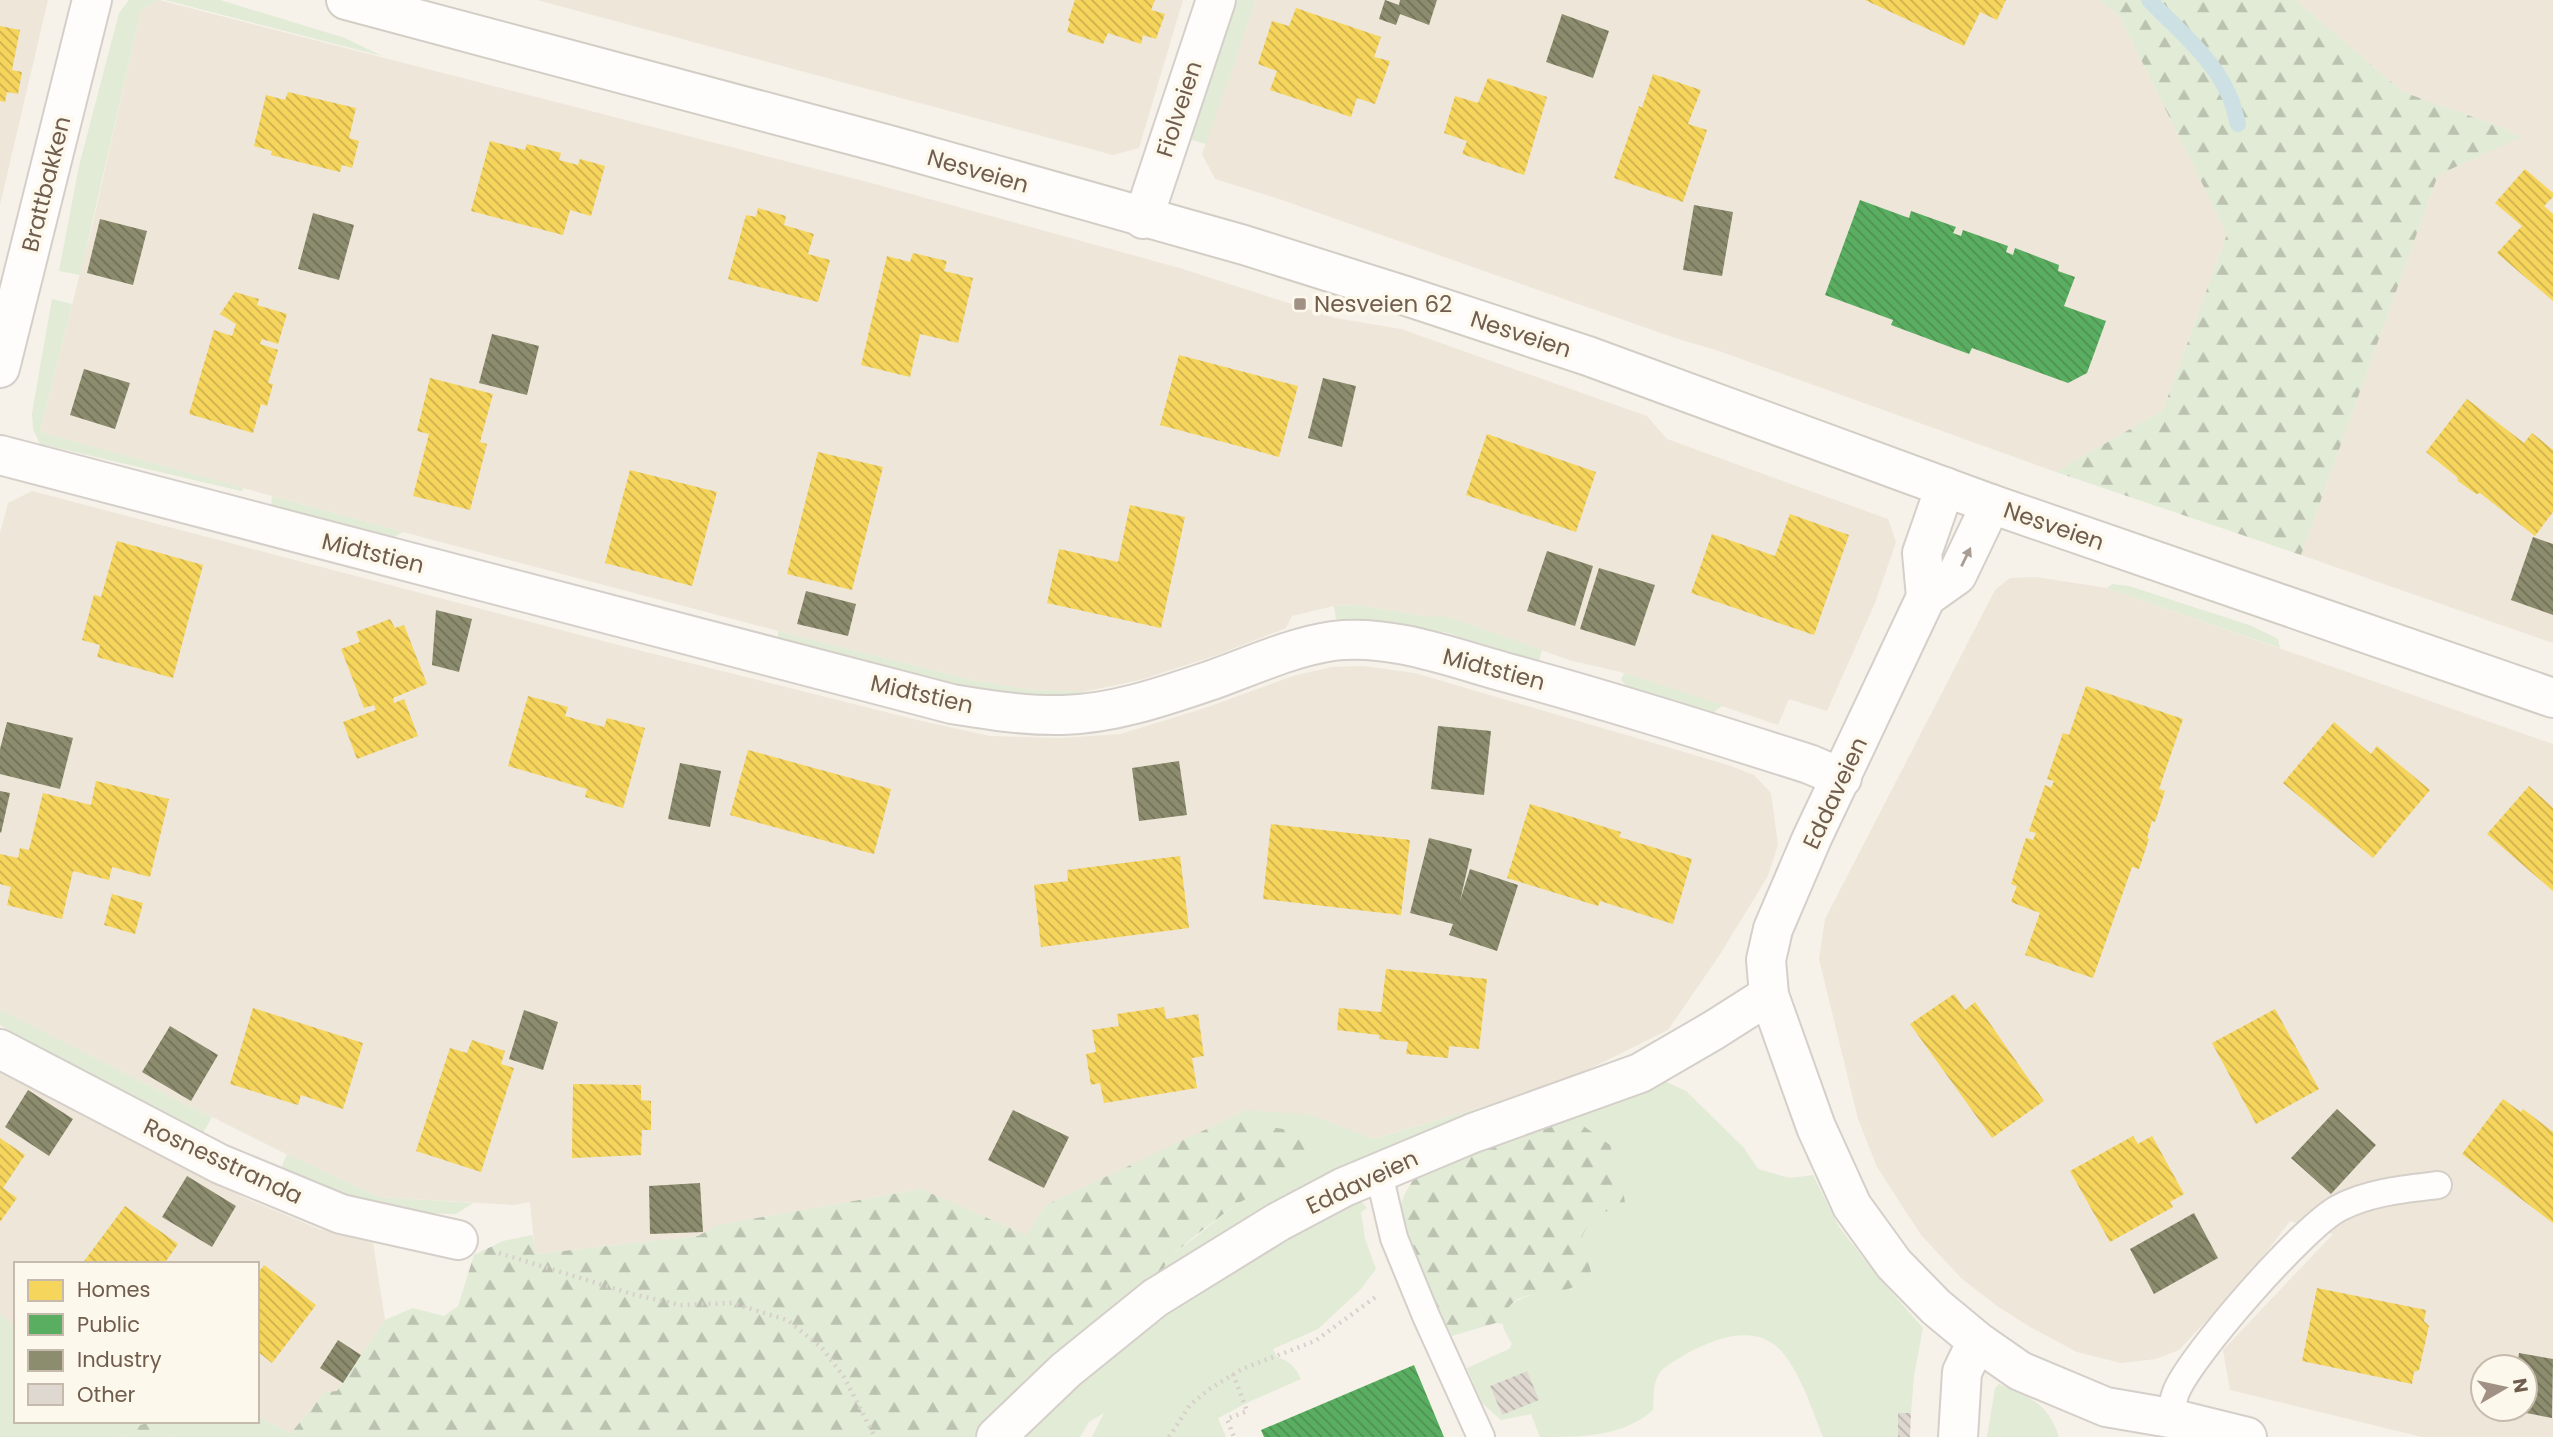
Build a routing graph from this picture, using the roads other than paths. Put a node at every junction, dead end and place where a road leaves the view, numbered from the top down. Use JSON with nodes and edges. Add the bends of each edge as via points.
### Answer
{"nodes":[{"id":1,"x":92,"y":0,"type":"edge"},
{"id":2,"x":346,"y":0,"type":"edge"},
{"id":3,"x":1216,"y":0,"type":"edge"},
{"id":4,"x":1143,"y":219,"type":"junction"},
{"id":5,"x":0,"y":368,"type":"edge"},
{"id":6,"x":0,"y":455,"type":"edge"},
{"id":7,"x":1945,"y":487,"type":"junction"},
{"id":8,"x":1991,"y":504,"type":"junction"},
{"id":9,"x":1926,"y":597,"type":"junction"},
{"id":10,"x":2553,"y":698,"type":"edge"},
{"id":11,"x":1842,"y":778,"type":"junction"},
{"id":12,"x":1769,"y":995,"type":"junction"},
{"id":13,"x":0,"y":1049,"type":"edge"},
{"id":14,"x":1379,"y":1174,"type":"junction"},
{"id":15,"x":2438,"y":1185,"type":"dead end"},
{"id":16,"x":458,"y":1240,"type":"road end"},
{"id":17,"x":1977,"y":1341,"type":"junction"},
{"id":18,"x":2170,"y":1418,"type":"junction"},
{"id":19,"x":2103,"y":1422,"type":"edge"},
{"id":20,"x":996,"y":1437,"type":"edge"},
{"id":21,"x":1481,"y":1437,"type":"edge"},
{"id":22,"x":1958,"y":1437,"type":"edge"},
{"id":23,"x":2247,"y":1437,"type":"edge"}],
"edges":[{"from":1,"to":5,"type":"street","name":"Brattbakken"},
{"from":2,"to":4,"type":"street","name":"Nesveien","via":[[893,146]]},
{"from":3,"to":4,"type":"street","name":"Fiolveien"},
{"from":4,"to":7,"type":"street","name":"Nesveien","via":[[1244,245],[1588,356]]},
{"from":6,"to":11,"type":"street","name":"Midtstien","via":[[952,704],[1044,715],[1092,713],[1177,692],[1306,647],[1359,640],[1428,651],[1555,686],[1770,751]]},
{"from":7,"to":8,"type":"street","name":"Nesveien"},
{"from":7,"to":9,"type":"street","via":[[1922,553]]},
{"from":9,"to":8,"type":"street","name":"Eddaveien","one_way":true,"via":[[1957,575]]},
{"from":8,"to":10,"type":"street","name":"Nesveien"},
{"from":9,"to":11,"type":"street","name":"Eddaveien"},
{"from":11,"to":12,"type":"street","name":"Eddaveien","via":[[1773,929],[1766,960]]},
{"from":12,"to":14,"type":"street","name":"Eddaveien","via":[[1640,1073],[1473,1133]]},
{"from":12,"to":17,"type":"street","name":"Eddaveien","via":[[1811,1115],[1852,1206],[1894,1264]]},
{"from":13,"to":16,"type":"street","name":"Rosnesstranda","via":[[232,1169],[341,1214]]},
{"from":14,"to":20,"type":"street","name":"Eddaveien","via":[[1278,1222],[1155,1298],[1066,1370]]},
{"from":14,"to":21,"type":"lane","via":[[1394,1238]]},
{"from":15,"to":18,"type":"lane","via":[[2361,1199],[2337,1209],[2302,1237],[2200,1353],[2177,1391]]},
{"from":17,"to":19,"type":"street","name":"Eddaveien"},
{"from":17,"to":22,"type":"street","via":[[1962,1372]]},
{"from":18,"to":19,"type":"street","name":"Eddaveien"},
{"from":18,"to":23,"type":"street","name":"Eddaveien"}]}
